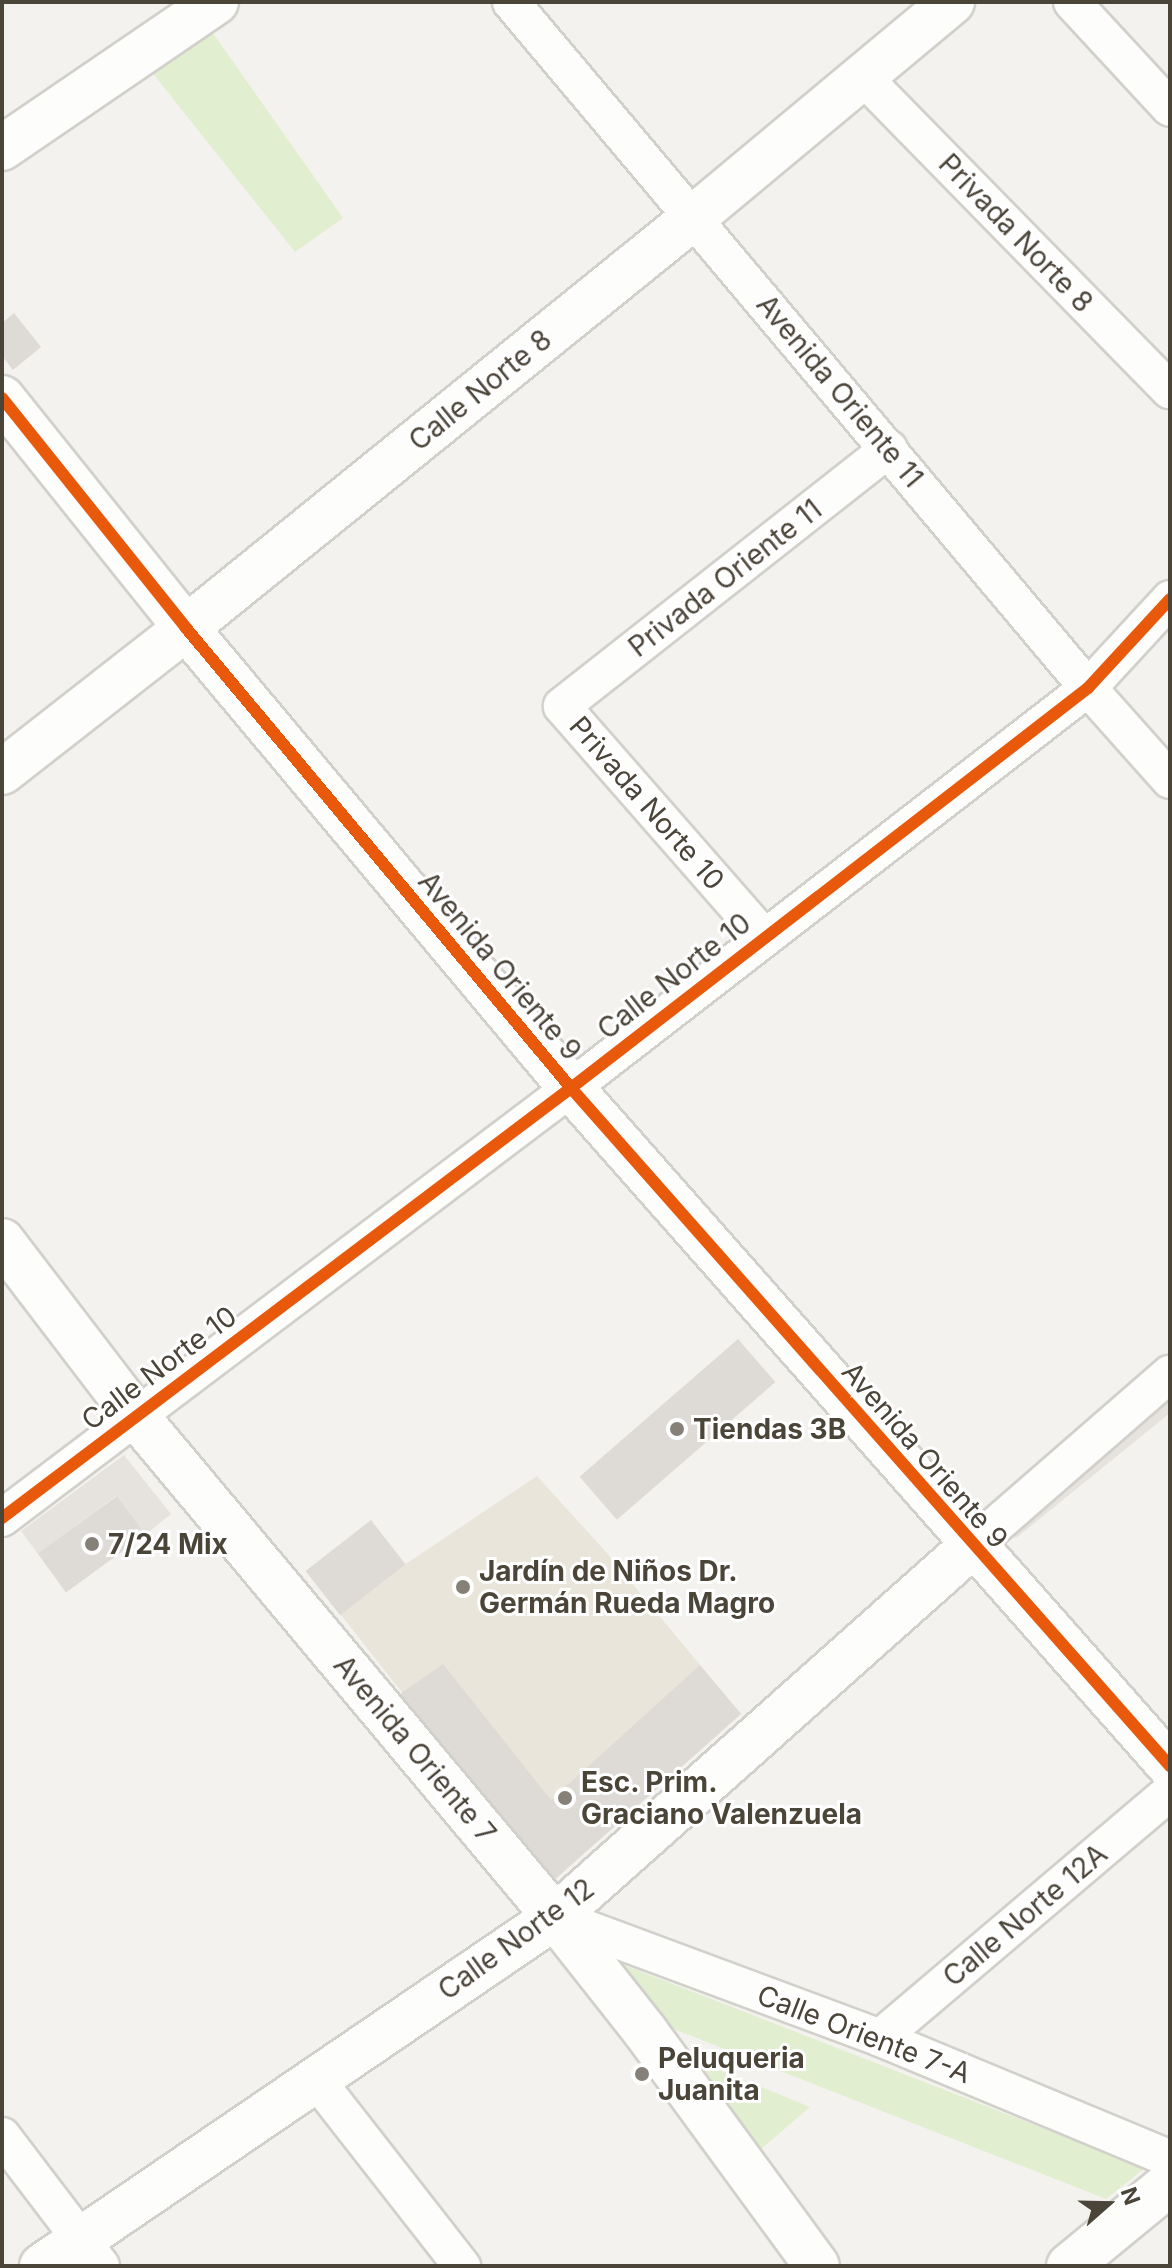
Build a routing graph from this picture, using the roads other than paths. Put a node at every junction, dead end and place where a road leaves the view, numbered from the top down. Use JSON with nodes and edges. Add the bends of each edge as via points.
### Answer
{"nodes":[{"id":1,"x":216,"y":2,"type":"edge"},
{"id":2,"x":511,"y":2,"type":"edge"},
{"id":3,"x":952,"y":2,"type":"edge"},
{"id":4,"x":1072,"y":2,"type":"edge"},
{"id":5,"x":862,"y":76,"type":"junction"},
{"id":6,"x":1170,"y":108,"type":"edge"},
{"id":7,"x":2,"y":148,"type":"edge"},
{"id":8,"x":694,"y":217,"type":"junction"},
{"id":9,"x":1170,"y":390,"type":"edge"},
{"id":10,"x":2,"y":398,"type":"edge"},
{"id":11,"x":889,"y":449,"type":"junction"},
{"id":12,"x":1170,"y":599,"type":"edge"},
{"id":13,"x":186,"y":628,"type":"junction"},
{"id":14,"x":1088,"y":688,"type":"junction"},
{"id":15,"x":562,"y":706,"type":"joint"},
{"id":16,"x":2,"y":772,"type":"edge"},
{"id":17,"x":1170,"y":780,"type":"edge"},
{"id":18,"x":763,"y":936,"type":"junction"},
{"id":19,"x":571,"y":1088,"type":"junction"},
{"id":20,"x":2,"y":1241,"type":"edge"},
{"id":21,"x":1170,"y":1374,"type":"edge"},
{"id":22,"x":136,"y":1416,"type":"junction"},
{"id":23,"x":2,"y":1518,"type":"edge"},
{"id":24,"x":973,"y":1545,"type":"junction"},
{"id":25,"x":1170,"y":1766,"type":"edge"},
{"id":26,"x":1170,"y":1792,"type":"edge"},
{"id":27,"x":555,"y":1917,"type":"junction"},
{"id":28,"x":880,"y":2038,"type":"junction"},
{"id":29,"x":315,"y":2078,"type":"junction"},
{"id":30,"x":2,"y":2136,"type":"edge"},
{"id":31,"x":1170,"y":2159,"type":"edge"},
{"id":32,"x":1170,"y":2183,"type":"edge"},
{"id":33,"x":90,"y":2252,"type":"edge"},
{"id":34,"x":42,"y":2266,"type":"edge"},
{"id":35,"x":462,"y":2266,"type":"edge"},
{"id":36,"x":817,"y":2266,"type":"edge"},
{"id":37,"x":1069,"y":2266,"type":"edge"}],
"edges":[{"from":1,"to":7,"type":"street"},
{"from":2,"to":8,"type":"street","name":"Avenida Oriente 11"},
{"from":3,"to":5,"type":"street","name":"Calle Norte 8"},
{"from":4,"to":6,"type":"street"},
{"from":5,"to":8,"type":"street","name":"Calle Norte 8"},
{"from":5,"to":9,"type":"street","name":"Privada Norte 8"},
{"from":8,"to":11,"type":"street","name":"Avenida Oriente 11"},
{"from":8,"to":13,"type":"street","name":"Calle Norte 8"},
{"from":10,"to":13,"type":"street","name":"Avenida Oriente 9"},
{"from":11,"to":14,"type":"street","name":"Avenida Oriente 11"},
{"from":11,"to":15,"type":"street","name":"Privada Oriente 11"},
{"from":12,"to":14,"type":"street","name":"Calle Norte 10"},
{"from":13,"to":16,"type":"street","name":"Calle Norte 8"},
{"from":13,"to":19,"type":"street","name":"Avenida Oriente 9"},
{"from":14,"to":17,"type":"street","name":"Avenida Oriente 11"},
{"from":14,"to":18,"type":"street","name":"Calle Norte 10"},
{"from":15,"to":18,"type":"street","name":"Privada Norte 10"},
{"from":18,"to":19,"type":"street","name":"Calle Norte 10"},
{"from":19,"to":22,"type":"street","name":"Calle Norte 10"},
{"from":19,"to":24,"type":"street","name":"Avenida Oriente 9"},
{"from":20,"to":22,"type":"street","name":"Avenida Oriente 7"},
{"from":21,"to":24,"type":"street","name":"Calle Norte 12"},
{"from":22,"to":23,"type":"street","name":"Calle Norte 10"},
{"from":22,"to":27,"type":"street","name":"Avenida Oriente 7"},
{"from":24,"to":25,"type":"street","name":"Avenida Oriente 9"},
{"from":24,"to":27,"type":"street","name":"Calle Norte 12"},
{"from":26,"to":28,"type":"street","name":"Calle Norte 12A"},
{"from":27,"to":28,"type":"street","name":"Calle Oriente 7-A"},
{"from":27,"to":29,"type":"street","name":"Calle Norte 12"},
{"from":27,"to":36,"type":"street","name":"Avenida Oriente 7"},
{"from":28,"to":31,"type":"street","name":"Calle Oriente 7-A"},
{"from":29,"to":33,"type":"street","name":"Calle Norte 12"},
{"from":29,"to":35,"type":"street"},
{"from":30,"to":33,"type":"street"},
{"from":32,"to":37,"type":"street"},
{"from":33,"to":34,"type":"street","name":"Calle Norte 12"}]}
